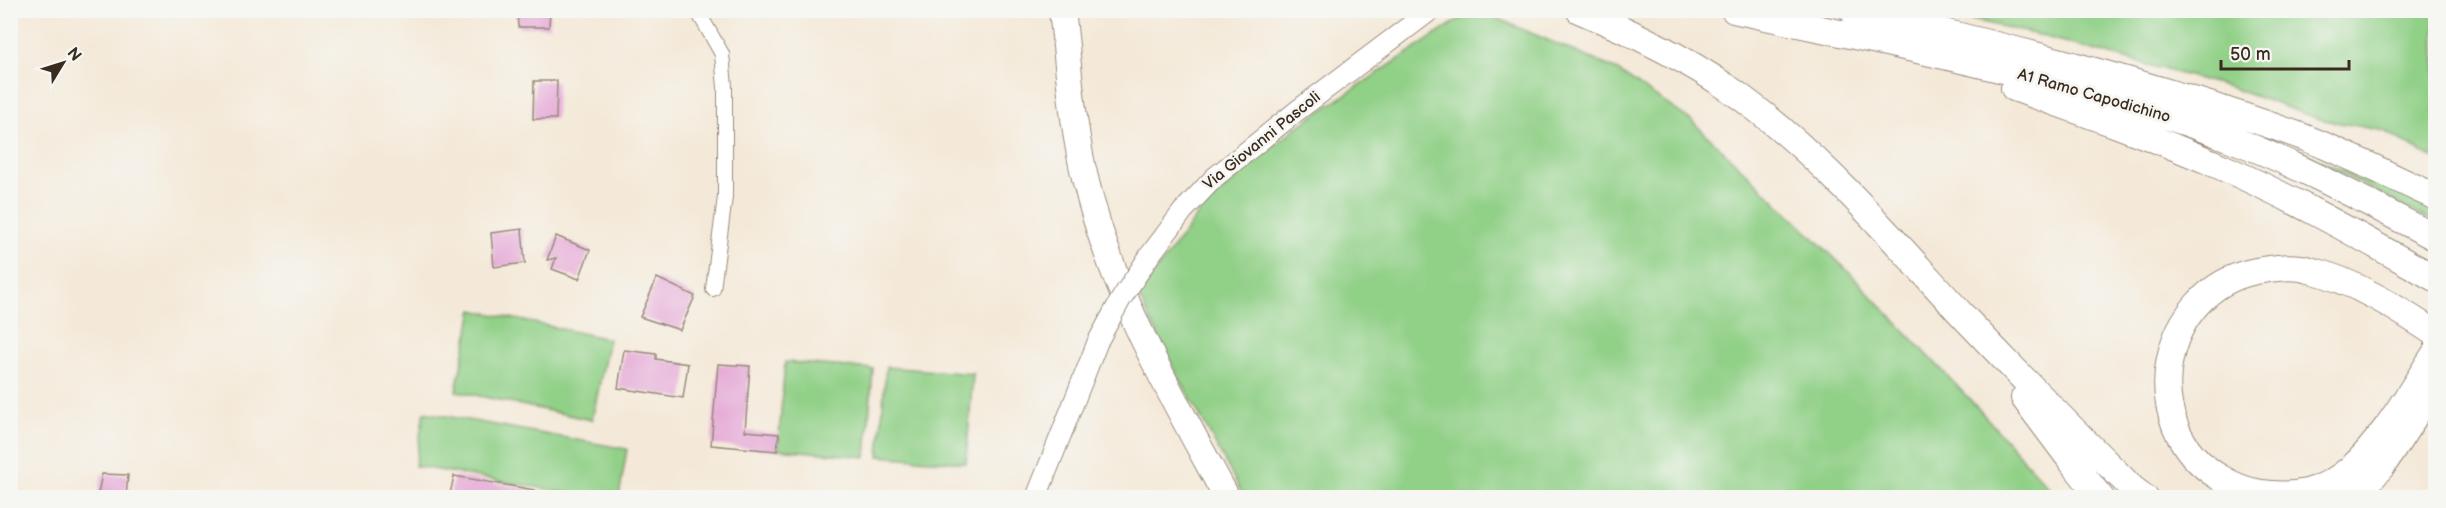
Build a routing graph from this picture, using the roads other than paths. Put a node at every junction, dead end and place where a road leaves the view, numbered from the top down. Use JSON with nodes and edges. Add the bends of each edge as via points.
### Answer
{"nodes":[{"id":1,"x":697,"y":10,"type":"edge"},
{"id":2,"x":1062,"y":10,"type":"edge"},
{"id":3,"x":1579,"y":10,"type":"edge"},
{"id":4,"x":1734,"y":10,"type":"edge"},
{"id":5,"x":1852,"y":10,"type":"edge"},
{"id":6,"x":1430,"y":11,"type":"edge"},
{"id":7,"x":1892,"y":45,"type":"junction"},
{"id":8,"x":2436,"y":197,"type":"edge"},
{"id":9,"x":2436,"y":238,"type":"edge"},
{"id":10,"x":2436,"y":279,"type":"edge"},
{"id":11,"x":713,"y":289,"type":"dead end"},
{"id":12,"x":1964,"y":316,"type":"junction"},
{"id":13,"x":2436,"y":334,"type":"edge"},
{"id":14,"x":2436,"y":352,"type":"edge"},
{"id":15,"x":2428,"y":385,"type":"edge"},
{"id":16,"x":1036,"y":498,"type":"edge"},
{"id":17,"x":1227,"y":498,"type":"edge"},
{"id":18,"x":2101,"y":498,"type":"edge"},
{"id":19,"x":2145,"y":498,"type":"edge"},
{"id":20,"x":2355,"y":498,"type":"edge"}],
"edges":[{"from":1,"to":11,"type":"street","via":[[722,54],[726,87],[725,197]]},
{"from":2,"to":17,"type":"highway","via":[[1086,181],[1105,248],[1149,351]]},
{"from":3,"to":12,"type":"highway","via":[[1677,57],[1728,88],[1775,124],[1864,207]]},
{"from":4,"to":7,"type":"highway","name":"A1 Ramo Capodichino"},
{"from":5,"to":8,"type":"highway","name":"A1 Ramo Capodichino","via":[[2022,50],[2166,92],[2304,138]]},
{"from":6,"to":16,"type":"street","name":"Via Giovanni Pascoli","bridge":true,"via":[[1298,110],[1215,177],[1182,210],[1121,299],[1098,341]]},
{"from":7,"to":9,"type":"highway","name":"A1 Ramo Capodichino","via":[[2111,98],[2232,139],[2332,183]]},
{"from":7,"to":10,"type":"highway","via":[[2131,129],[2226,169],[2327,217]]},
{"from":12,"to":18,"type":"highway"},
{"from":12,"to":19,"type":"highway","via":[[2087,444]]},
{"from":13,"to":15,"type":"highway","via":[[2336,279],[2309,269],[2277,267],[2224,282],[2202,299],[2186,317],[2167,368],[2171,417],[2194,456],[2233,485],[2253,492],[2287,495],[2306,494],[2351,468]]},
{"from":14,"to":15,"type":"highway"},
{"from":15,"to":20,"type":"highway","via":[[2383,465]]}]}
